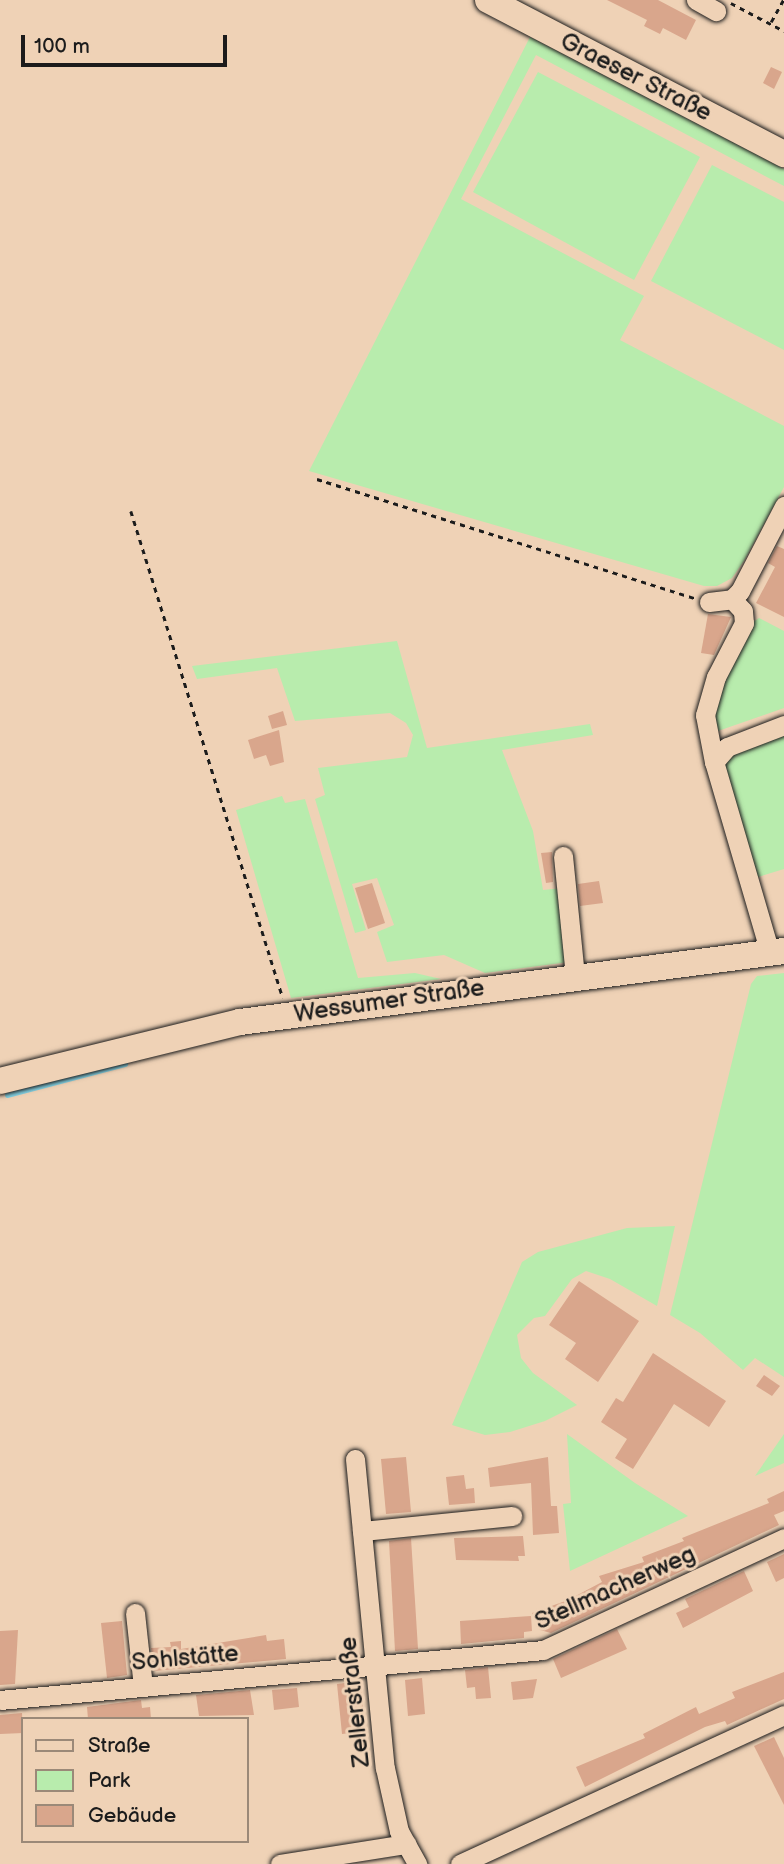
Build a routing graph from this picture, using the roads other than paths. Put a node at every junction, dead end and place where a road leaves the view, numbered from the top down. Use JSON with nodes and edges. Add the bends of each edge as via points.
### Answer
{"nodes":[{"id":1,"x":488,"y":0,"type":"edge"},
{"id":2,"x":695,"y":0,"type":"edge"},
{"id":3,"x":716,"y":11,"type":"road end"},
{"id":4,"x":784,"y":154,"type":"edge"},
{"id":5,"x":784,"y":506,"type":"edge"},
{"id":6,"x":732,"y":599,"type":"junction"},
{"id":7,"x":709,"y":601,"type":"road end"},
{"id":8,"x":784,"y":725,"type":"edge"},
{"id":9,"x":714,"y":762,"type":"junction"},
{"id":10,"x":563,"y":856,"type":"dead end"},
{"id":11,"x":777,"y":952,"type":"edge"},
{"id":12,"x":575,"y":977,"type":"junction"},
{"id":13,"x":0,"y":1081,"type":"edge"},
{"id":14,"x":355,"y":1458,"type":"dead end"},
{"id":15,"x":512,"y":1516,"type":"dead end"},
{"id":16,"x":362,"y":1531,"type":"junction"},
{"id":17,"x":784,"y":1538,"type":"edge"},
{"id":18,"x":135,"y":1613,"type":"dead end"},
{"id":19,"x":375,"y":1665,"type":"junction"},
{"id":20,"x":143,"y":1686,"type":"junction"},
{"id":21,"x":0,"y":1700,"type":"edge"},
{"id":22,"x":783,"y":1718,"type":"edge"},
{"id":23,"x":406,"y":1844,"type":"junction"},
{"id":24,"x":320,"y":1861,"type":"edge"},
{"id":25,"x":280,"y":1864,"type":"edge"},
{"id":26,"x":416,"y":1864,"type":"edge"},
{"id":27,"x":460,"y":1864,"type":"edge"}],
"edges":[{"from":1,"to":4,"type":"main road","name":"Graeser Straße"},
{"from":2,"to":3,"type":"street"},
{"from":5,"to":6,"type":"street"},
{"from":6,"to":7,"type":"street"},
{"from":6,"to":9,"type":"street","via":[[743,611],[744,623],[716,677],[705,715]]},
{"from":8,"to":9,"type":"street","via":[[727,747]]},
{"from":9,"to":11,"type":"street"},
{"from":10,"to":12,"type":"street"},
{"from":11,"to":12,"type":"main road","name":"Wessumer Straße"},
{"from":12,"to":13,"type":"main road","name":"Wessumer Straße","via":[[288,1014],[186,1033]]},
{"from":14,"to":16,"type":"street","name":"Zellerstraße"},
{"from":15,"to":16,"type":"street"},
{"from":16,"to":19,"type":"street","name":"Zellerstraße"},
{"from":17,"to":19,"type":"street","name":"Stellmacherweg","via":[[543,1650]]},
{"from":18,"to":20,"type":"street"},
{"from":19,"to":20,"type":"street","name":"Sohlstätte"},
{"from":19,"to":23,"type":"street","name":"Zellerstraße","via":[[385,1768]]},
{"from":20,"to":21,"type":"street","name":"Sohlstätte"},
{"from":22,"to":27,"type":"street"},
{"from":23,"to":24,"type":"street"},
{"from":23,"to":26,"type":"street","name":"Zellerstraße"},
{"from":24,"to":25,"type":"street"}]}
